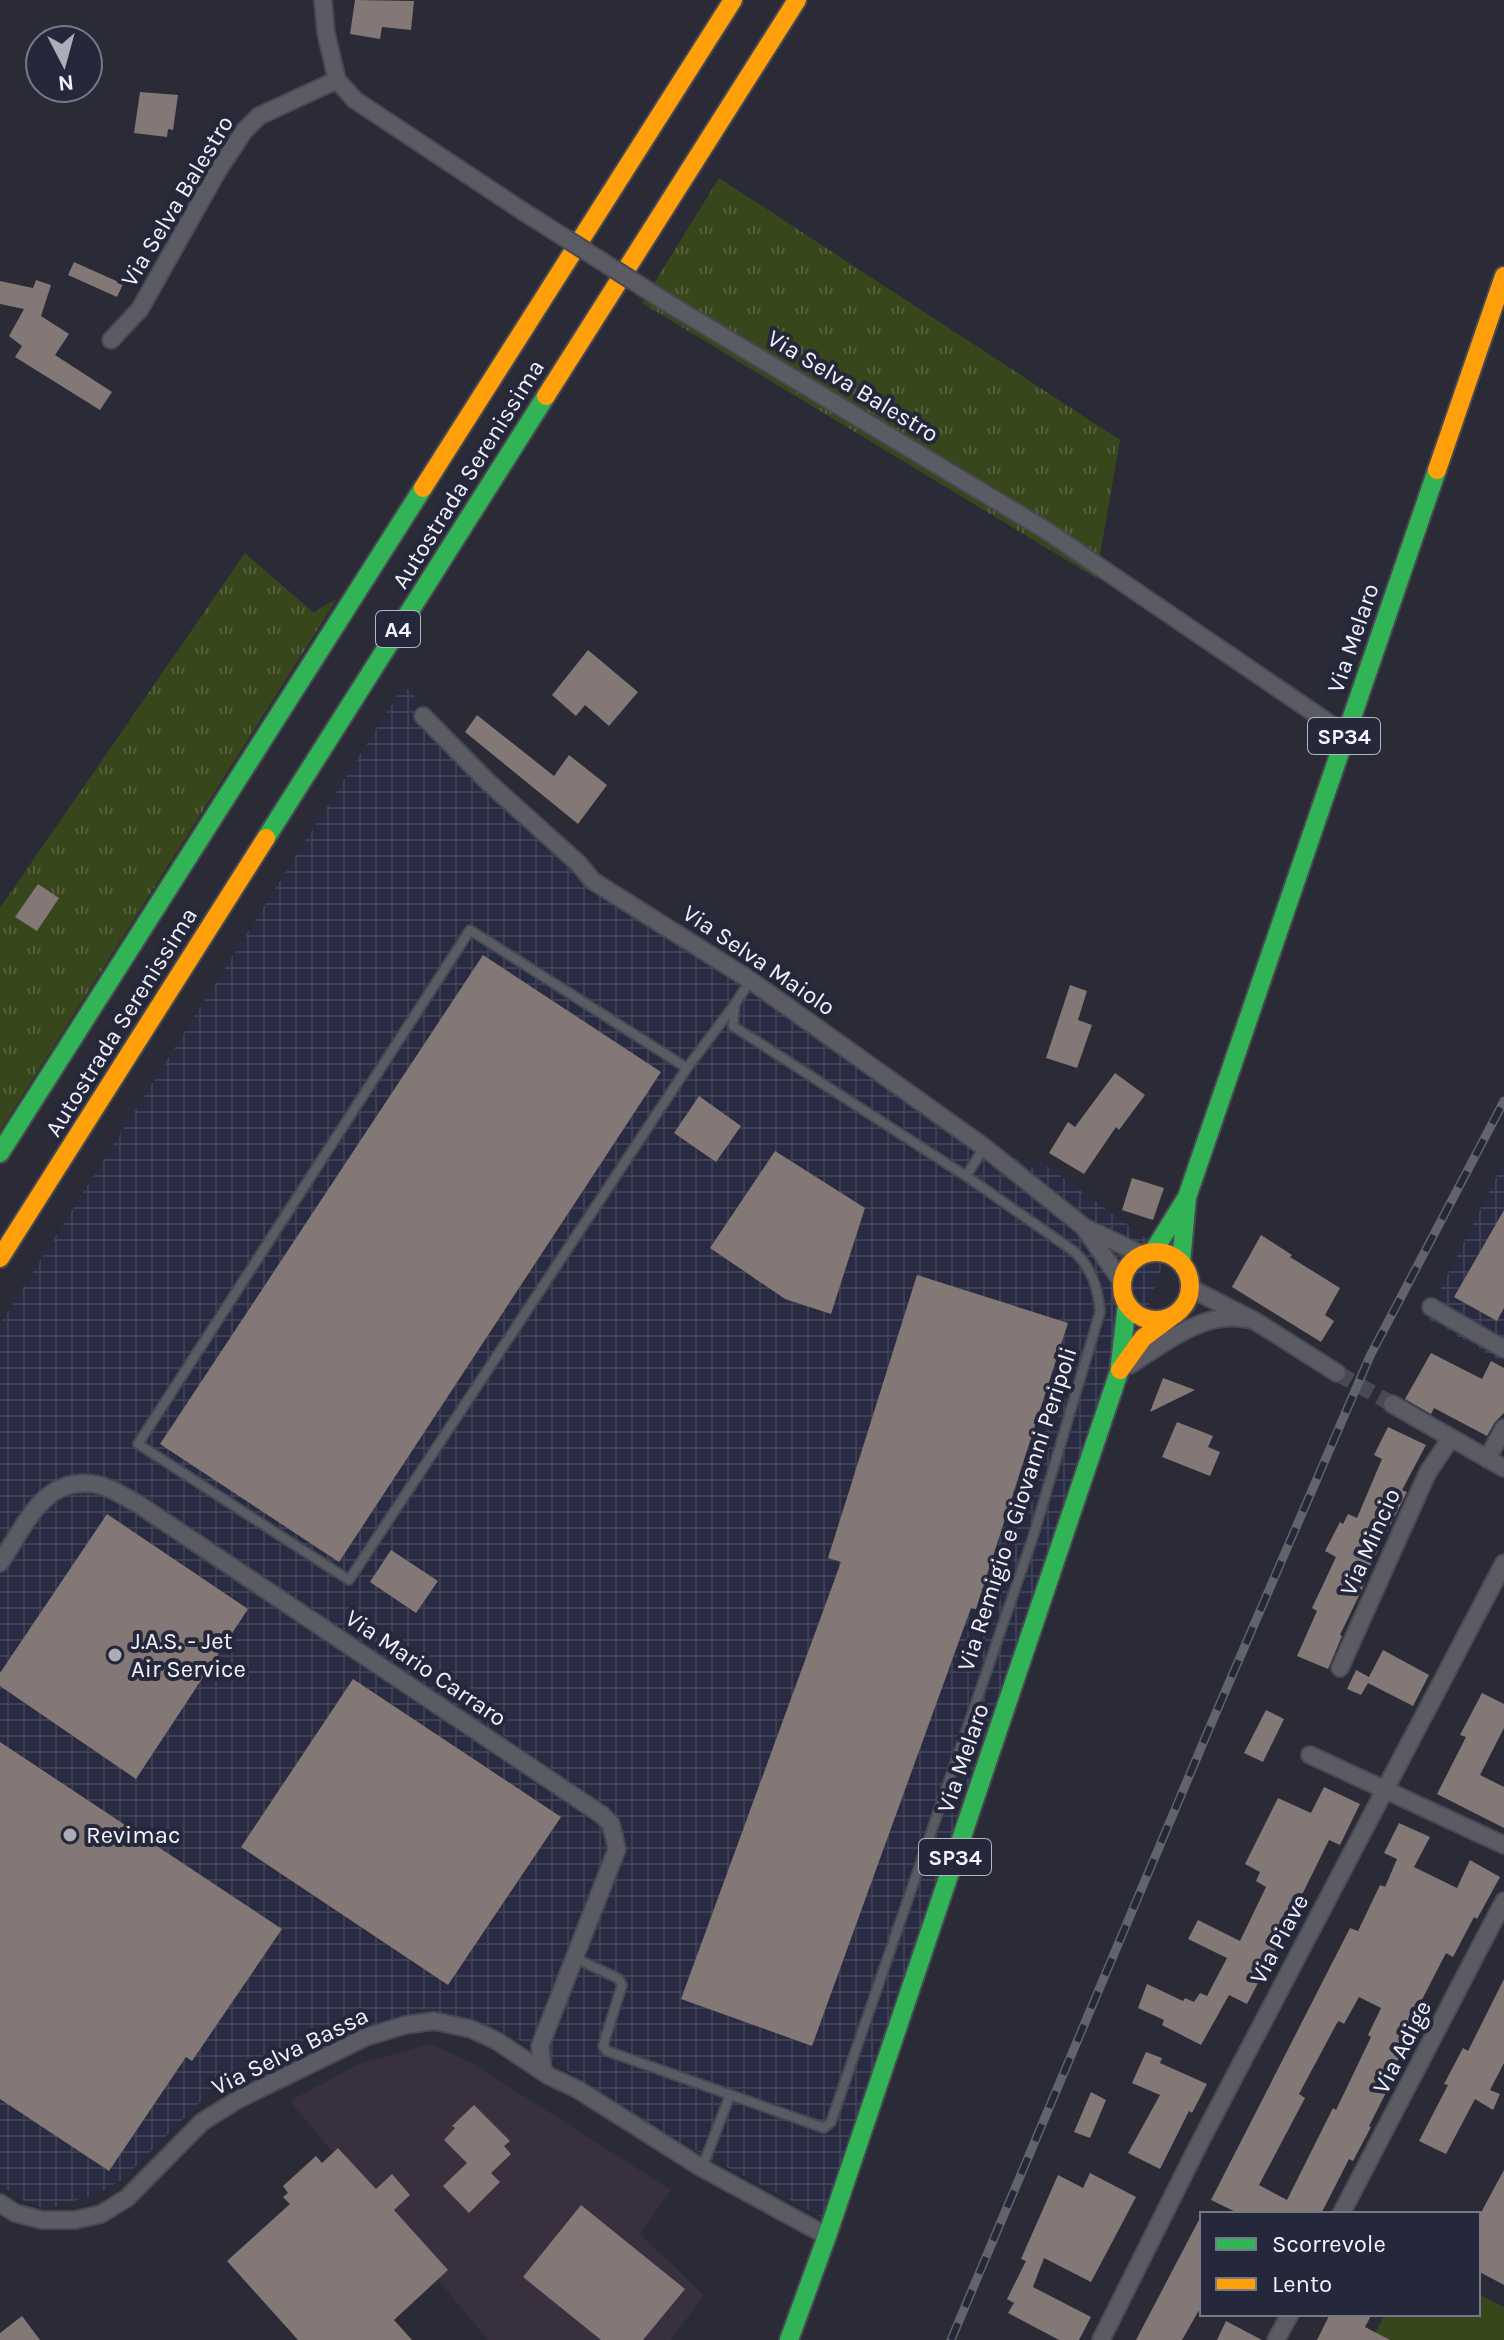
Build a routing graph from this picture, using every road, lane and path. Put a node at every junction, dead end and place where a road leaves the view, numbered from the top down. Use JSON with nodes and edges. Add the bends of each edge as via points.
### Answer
{"nodes":[{"id":1,"x":323,"y":0,"type":"edge"},
{"id":2,"x":733,"y":0,"type":"edge"},
{"id":3,"x":797,"y":0,"type":"edge"},
{"id":4,"x":337,"y":80,"type":"junction"},
{"id":5,"x":1504,"y":276,"type":"edge"},
{"id":6,"x":111,"y":340,"type":"dead end"},
{"id":7,"x":423,"y":716,"type":"dead end"},
{"id":8,"x":1345,"y":734,"type":"junction"},
{"id":9,"x":750,"y":980,"type":"junction"},
{"id":10,"x":735,"y":1004,"type":"junction"},
{"id":11,"x":687,"y":1068,"type":"junction"},
{"id":12,"x":984,"y":1147,"type":"junction"},
{"id":13,"x":0,"y":1153,"type":"edge"},
{"id":14,"x":966,"y":1176,"type":"junction"},
{"id":15,"x":1187,"y":1197,"type":"junction"},
{"id":16,"x":1084,"y":1227,"type":"junction"},
{"id":17,"x":1148,"y":1253,"type":"junction"},
{"id":18,"x":0,"y":1258,"type":"edge"},
{"id":19,"x":1181,"y":1262,"type":"junction"},
{"id":20,"x":1122,"y":1282,"type":"junction"},
{"id":21,"x":1190,"y":1288,"type":"junction"},
{"id":22,"x":1127,"y":1304,"type":"junction"},
{"id":23,"x":1431,"y":1307,"type":"dead end"},
{"id":24,"x":1173,"y":1315,"type":"junction"},
{"id":25,"x":1255,"y":1321,"type":"junction"},
{"id":26,"x":1504,"y":1349,"type":"edge"},
{"id":27,"x":1119,"y":1372,"type":"junction"},
{"id":28,"x":1337,"y":1373,"type":"tunnel mouth"},
{"id":29,"x":1392,"y":1404,"type":"tunnel mouth"},
{"id":30,"x":1504,"y":1428,"type":"edge"},
{"id":31,"x":1451,"y":1438,"type":"junction"},
{"id":32,"x":1487,"y":1459,"type":"junction"},
{"id":33,"x":1504,"y":1468,"type":"edge"},
{"id":34,"x":0,"y":1563,"type":"edge"},
{"id":35,"x":1504,"y":1563,"type":"edge"},
{"id":36,"x":1340,"y":1668,"type":"dead end"},
{"id":37,"x":1310,"y":1755,"type":"dead end"},
{"id":38,"x":1386,"y":1789,"type":"junction"},
{"id":39,"x":1504,"y":1845,"type":"edge"},
{"id":40,"x":1504,"y":1901,"type":"edge"},
{"id":41,"x":575,"y":1958,"type":"junction"},
{"id":42,"x":549,"y":2076,"type":"junction"},
{"id":43,"x":730,"y":2095,"type":"junction"},
{"id":44,"x":702,"y":2168,"type":"junction"},
{"id":45,"x":0,"y":2203,"type":"edge"},
{"id":46,"x":1342,"y":2212,"type":"edge"},
{"id":47,"x":827,"y":2236,"type":"junction"},
{"id":48,"x":1289,"y":2316,"type":"edge"},
{"id":49,"x":789,"y":2340,"type":"edge"},
{"id":50,"x":1101,"y":2340,"type":"edge"},
{"id":51,"x":1276,"y":2340,"type":"edge"}],
"edges":[{"from":1,"to":4,"type":"street"},
{"from":2,"to":13,"type":"main road","name":"Autostrada Serenissima","number":"A4"},
{"from":3,"to":18,"type":"main road","name":"Autostrada Serenissima","number":"A4"},
{"from":4,"to":6,"type":"street","name":"Via Selva Balestro","via":[[259,116],[244,131],[140,309]]},
{"from":4,"to":8,"type":"street","name":"Via Selva Balestro","bridge":true,"via":[[355,100],[521,210],[1047,531]]},
{"from":5,"to":8,"type":"main road","name":"Via Melaro","number":"SP34"},
{"from":7,"to":9,"type":"street","name":"Via Selva Maiolo","via":[[593,881]]},
{"from":8,"to":15,"type":"main road","name":"Via Melaro","number":"SP34"},
{"from":9,"to":10,"type":"lane"},
{"from":9,"to":12,"type":"street","name":"Via Selva Maiolo"},
{"from":10,"to":11,"type":"lane"},
{"from":10,"to":14,"type":"lane","name":"Via Remigio e Giovanni Peripoli","via":[[733,1026]]},
{"from":11,"to":11,"type":"lane","via":[[349,1580],[138,1444],[470,930]]},
{"from":12,"to":14,"type":"lane"},
{"from":12,"to":16,"type":"street","name":"Via Selva Maiolo"},
{"from":14,"to":43,"type":"lane","name":"Via Remigio e Giovanni Peripoli","via":[[1086,1263],[1100,1312],[1032,1540],[831,2122],[824,2128]]},
{"from":15,"to":17,"type":"main road","name":"Via Melaro","number":"SP34"},
{"from":15,"to":19,"type":"main road","name":"Via Melaro","number":"SP34"},
{"from":16,"to":17,"type":"street","name":"Via Selva Maiolo"},
{"from":16,"to":20,"type":"street","name":"Via Selva Maiolo"},
{"from":17,"to":19,"type":"main road"},
{"from":17,"to":20,"type":"main road","name":"Via Melaro","number":"SP34","via":[[1129,1266]]},
{"from":19,"to":21,"type":"main road","name":"Via Melaro","number":"SP34"},
{"from":20,"to":22,"type":"main road","name":"Via Melaro","number":"SP34"},
{"from":21,"to":24,"type":"main road","name":"Via Melaro","number":"SP34"},
{"from":21,"to":25,"type":"street"},
{"from":22,"to":24,"type":"main road","via":[[1143,1317]]},
{"from":22,"to":27,"type":"main road","name":"Via Melaro","number":"SP34"},
{"from":23,"to":26,"type":"street"},
{"from":24,"to":27,"type":"main road","name":"Via Melaro","number":"SP34","via":[[1143,1338]]},
{"from":25,"to":27,"type":"street","via":[[1229,1316],[1202,1323]]},
{"from":25,"to":28,"type":"street"},
{"from":27,"to":47,"type":"main road","name":"Via Melaro","number":"SP34"},
{"from":29,"to":31,"type":"street"},
{"from":30,"to":32,"type":"street"},
{"from":31,"to":32,"type":"street"},
{"from":31,"to":36,"type":"street","name":"Via Mincio","via":[[1428,1472]]},
{"from":32,"to":33,"type":"street"},
{"from":34,"to":41,"type":"street","name":"Via Mario Carraro","via":[[46,1495],[77,1483],[101,1485],[151,1513],[602,1815],[611,1824],[617,1849]]},
{"from":35,"to":38,"type":"street","name":"Via Piave"},
{"from":37,"to":38,"type":"street"},
{"from":38,"to":39,"type":"street"},
{"from":38,"to":50,"type":"street","name":"Via Piave"},
{"from":40,"to":46,"type":"street","name":"Via Adige"},
{"from":41,"to":42,"type":"street","name":"Via Mario Carraro","via":[[540,2046],[543,2071]]},
{"from":41,"to":43,"type":"lane","name":"Via Remigio e Giovanni Peripoli","via":[[622,1985],[603,2046],[607,2051]]},
{"from":42,"to":44,"type":"street","name":"Via Selva Bassa"},
{"from":42,"to":45,"type":"street","name":"Via Selva Bassa","via":[[471,2029],[434,2021],[405,2025],[366,2037],[237,2100],[202,2122],[127,2198],[101,2214],[42,2220]]},
{"from":43,"to":44,"type":"lane"},
{"from":44,"to":47,"type":"street","name":"Via Selva Bassa"},
{"from":47,"to":49,"type":"main road","name":"Via Melaro","number":"SP34"},
{"from":48,"to":51,"type":"street"}]}
